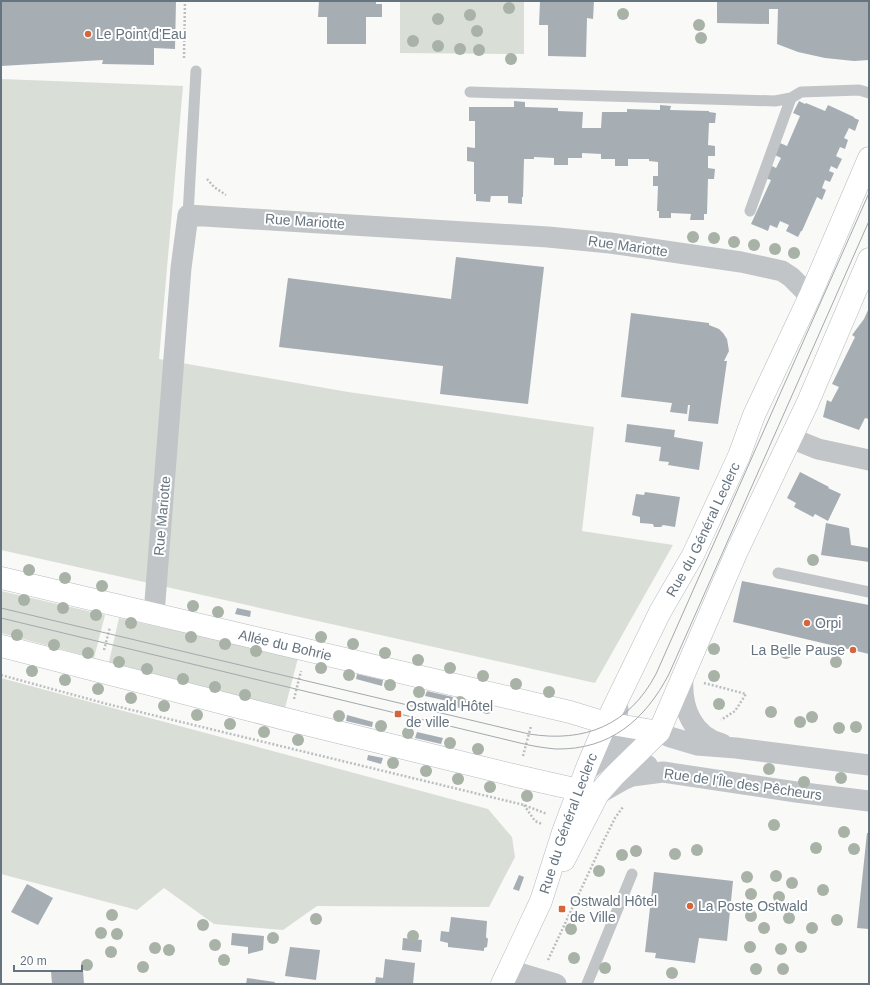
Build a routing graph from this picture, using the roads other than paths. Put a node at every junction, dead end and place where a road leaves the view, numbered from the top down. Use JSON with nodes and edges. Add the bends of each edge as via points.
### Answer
{"nodes":[{"id":1,"x":196,"y":71,"type":"dead end"},
{"id":2,"x":470,"y":92,"type":"dead end"},
{"id":3,"x":869,"y":93,"type":"edge"},
{"id":4,"x":792,"y":98,"type":"junction"},
{"id":5,"x":869,"y":158,"type":"edge"},
{"id":6,"x":750,"y":211,"type":"dead end"},
{"id":7,"x":188,"y":215,"type":"junction"},
{"id":8,"x":869,"y":259,"type":"edge"},
{"id":9,"x":810,"y":296,"type":"junction"},
{"id":10,"x":791,"y":438,"type":"junction"},
{"id":11,"x":869,"y":460,"type":"edge"},
{"id":12,"x":778,"y":573,"type":"dead end"},
{"id":13,"x":1,"y":578,"type":"edge"},
{"id":14,"x":869,"y":592,"type":"edge"},
{"id":15,"x":154,"y":614,"type":"junction"},
{"id":16,"x":1,"y":646,"type":"edge"},
{"id":17,"x":683,"y":678,"type":"junction"},
{"id":18,"x":622,"y":691,"type":"junction"},
{"id":19,"x":570,"y":712,"type":"junction"},
{"id":20,"x":612,"y":724,"type":"junction"},
{"id":21,"x":661,"y":736,"type":"junction"},
{"id":22,"x":736,"y":748,"type":"junction"},
{"id":23,"x":629,"y":751,"type":"junction"},
{"id":24,"x":869,"y":765,"type":"edge"},
{"id":25,"x":663,"y":772,"type":"junction"},
{"id":26,"x":533,"y":780,"type":"junction"},
{"id":27,"x":587,"y":786,"type":"junction"},
{"id":28,"x":869,"y":801,"type":"edge"},
{"id":29,"x":563,"y":832,"type":"junction"},
{"id":30,"x":632,"y":874,"type":"dead end"},
{"id":31,"x":541,"y":901,"type":"junction"},
{"id":32,"x":506,"y":977,"type":"edge"},
{"id":33,"x":556,"y":984,"type":"edge"},
{"id":34,"x":587,"y":984,"type":"edge"}],
"edges":[{"from":1,"to":7,"type":"lane"},
{"from":2,"to":4,"type":"lane","via":[[775,102]]},
{"from":3,"to":4,"type":"lane","via":[[859,90],[801,92]]},
{"from":4,"to":6,"type":"lane"},
{"from":5,"to":9,"type":"main road","name":"Rue du Général Leclerc"},
{"from":7,"to":9,"type":"street","name":"Rue Mariotte","via":[[597,241],[742,262],[782,271]]},
{"from":7,"to":15,"type":"street","name":"Rue Mariotte","via":[[181,268]]},
{"from":8,"to":10,"type":"main road","name":"Rue du Général Leclerc"},
{"from":9,"to":18,"type":"main road","name":"Rue du Général Leclerc","via":[[754,415],[739,456],[694,555],[660,612]]},
{"from":10,"to":11,"type":"street","via":[[818,449]]},
{"from":10,"to":17,"type":"main road","name":"Rue du Général Leclerc","via":[[737,552]]},
{"from":12,"to":14,"type":"lane"},
{"from":13,"to":15,"type":"main road","name":"Allée du Bohrie"},
{"from":15,"to":19,"type":"main road","name":"Allée du Bohrie"},
{"from":16,"to":26,"type":"main road"},
{"from":17,"to":21,"type":"main road","name":"Rue du Général Leclerc"},
{"from":17,"to":22,"type":"street","via":[[685,708],[697,730],[709,739]]},
{"from":18,"to":19,"type":"main road","name":"Allée du Bohrie","via":[[598,712]]},
{"from":18,"to":20,"type":"main road","name":"Rue du Général Leclerc"},
{"from":19,"to":20,"type":"main road","name":"Allée du Bohrie"},
{"from":20,"to":21,"type":"main road","name":"Allée du Bohrie"},
{"from":20,"to":23,"type":"street","via":[[620,741]]},
{"from":20,"to":27,"type":"main road","name":"Rue du Général Leclerc"},
{"from":21,"to":22,"type":"street","via":[[697,745]]},
{"from":21,"to":23,"type":"main road","name":"Rue du Général Leclerc"},
{"from":22,"to":24,"type":"street"},
{"from":23,"to":25,"type":"street","via":[[651,768]]},
{"from":23,"to":27,"type":"main road","name":"Rue du Général Leclerc","via":[[614,776]]},
{"from":25,"to":27,"type":"street","name":"Rue de l'Île des Pêcheurs","via":[[641,774]]},
{"from":25,"to":28,"type":"street","name":"Rue de l'Île des Pêcheurs"},
{"from":26,"to":27,"type":"main road"},
{"from":26,"to":29,"type":"main road","via":[[548,786],[562,800],[565,818]]},
{"from":27,"to":29,"type":"main road","name":"Rue du Général Leclerc"},
{"from":27,"to":31,"type":"main road","name":"Rue du Général Leclerc","via":[[576,838]]},
{"from":29,"to":31,"type":"main road","name":"Rue du Général Leclerc"},
{"from":30,"to":34,"type":"lane"},
{"from":31,"to":32,"type":"main road","name":"Rue du Général Leclerc"},
{"from":32,"to":33,"type":"street","via":[[536,978]]}]}
